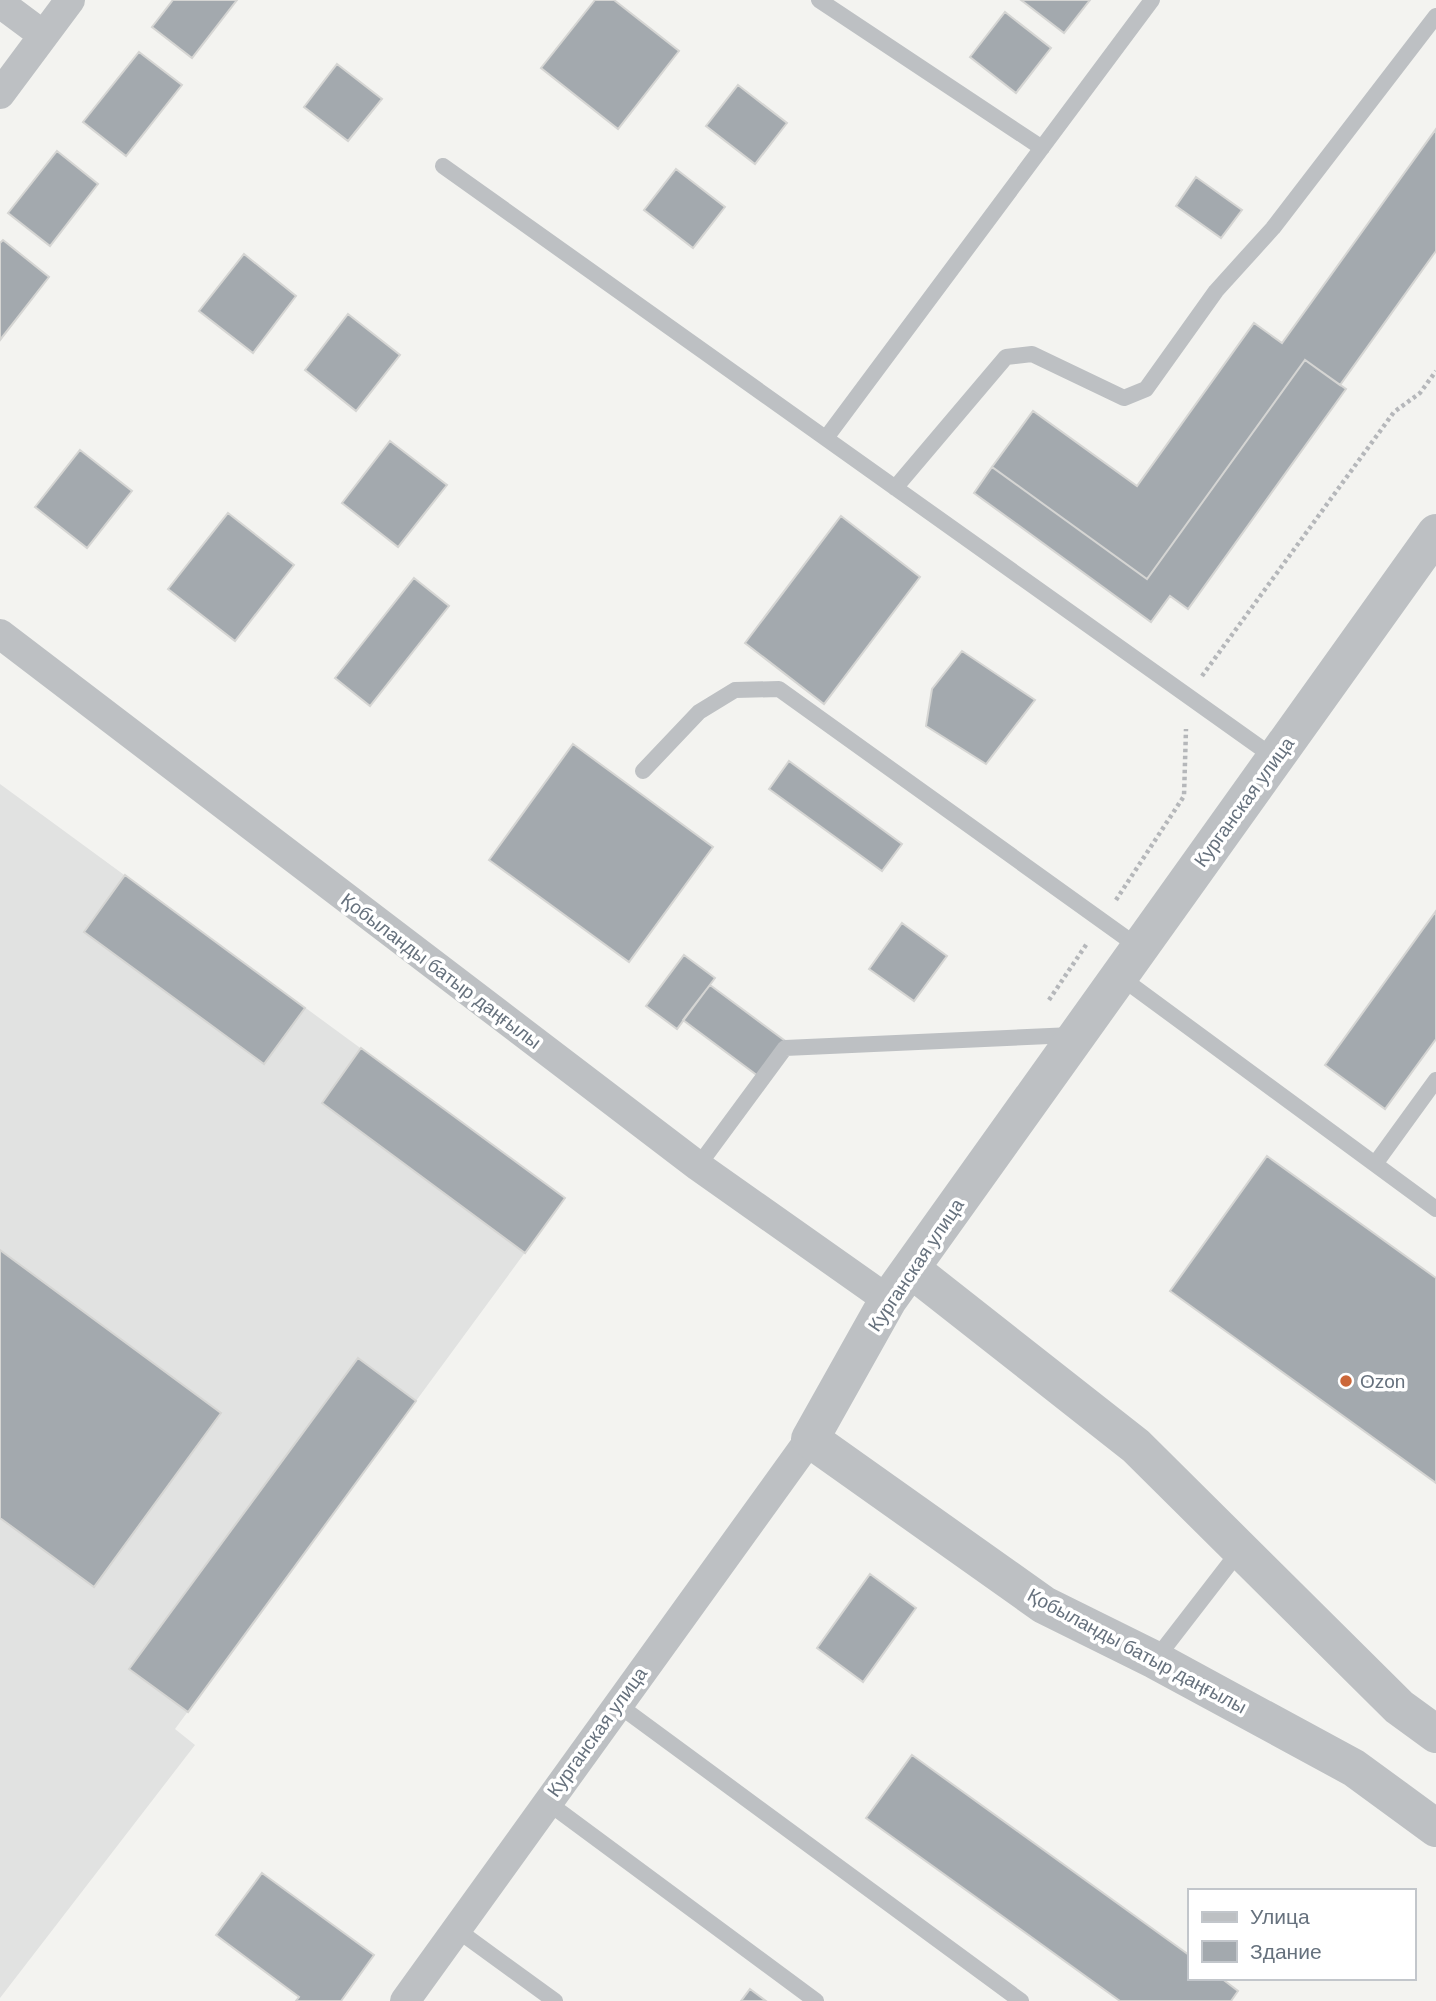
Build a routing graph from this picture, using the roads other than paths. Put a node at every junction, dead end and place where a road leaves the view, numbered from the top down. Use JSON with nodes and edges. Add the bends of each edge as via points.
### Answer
{"nodes":[{"id":1,"x":70,"y":0,"type":"edge"},
{"id":2,"x":819,"y":0,"type":"edge"},
{"id":3,"x":1153,"y":0,"type":"edge"},
{"id":4,"x":0,"y":3,"type":"edge"},
{"id":5,"x":1436,"y":16,"type":"edge"},
{"id":6,"x":43,"y":35,"type":"junction"},
{"id":7,"x":0,"y":94,"type":"edge"},
{"id":8,"x":1042,"y":148,"type":"junction"},
{"id":9,"x":443,"y":166,"type":"dead end"},
{"id":10,"x":826,"y":438,"type":"junction"},
{"id":11,"x":895,"y":488,"type":"junction"},
{"id":12,"x":1436,"y":533,"type":"edge"},
{"id":13,"x":0,"y":634,"type":"edge"},
{"id":14,"x":1275,"y":758,"type":"junction"},
{"id":15,"x":643,"y":771,"type":"dead end"},
{"id":16,"x":1130,"y":962,"type":"junction"},
{"id":17,"x":1078,"y":1034,"type":"junction"},
{"id":18,"x":1436,"y":1080,"type":"edge"},
{"id":19,"x":1375,"y":1164,"type":"junction"},
{"id":20,"x":698,"y":1166,"type":"junction"},
{"id":21,"x":1436,"y":1209,"type":"edge"},
{"id":22,"x":911,"y":1269,"type":"junction"},
{"id":23,"x":888,"y":1300,"type":"junction"},
{"id":24,"x":810,"y":1439,"type":"junction"},
{"id":25,"x":1240,"y":1550,"type":"junction"},
{"id":26,"x":1155,"y":1660,"type":"junction"},
{"id":27,"x":617,"y":1704,"type":"junction"},
{"id":28,"x":1436,"y":1734,"type":"edge"},
{"id":29,"x":547,"y":1802,"type":"junction"},
{"id":30,"x":1436,"y":1828,"type":"edge"},
{"id":31,"x":456,"y":1929,"type":"junction"},
{"id":32,"x":405,"y":2001,"type":"edge"},
{"id":33,"x":555,"y":2001,"type":"edge"},
{"id":34,"x":816,"y":2001,"type":"edge"},
{"id":35,"x":1021,"y":2001,"type":"edge"}],
"edges":[{"from":1,"to":6,"type":"street"},
{"from":2,"to":8,"type":"lane"},
{"from":3,"to":8,"type":"lane"},
{"from":4,"to":6,"type":"street"},
{"from":5,"to":11,"type":"lane","via":[[1273,228],[1216,291],[1146,389],[1124,398],[1032,354],[1006,357]]},
{"from":6,"to":7,"type":"street"},
{"from":8,"to":10,"type":"lane"},
{"from":9,"to":10,"type":"lane"},
{"from":10,"to":11,"type":"lane"},
{"from":11,"to":14,"type":"lane"},
{"from":12,"to":14,"type":"street","name":"Курганская улица"},
{"from":13,"to":20,"type":"street","name":"Қобыланды батыр даңғылы"},
{"from":14,"to":16,"type":"street","name":"Курганская улица"},
{"from":15,"to":16,"type":"lane","via":[[699,712],[735,690],[779,689],[1101,921]]},
{"from":16,"to":17,"type":"street","name":"Курганская улица"},
{"from":16,"to":19,"type":"lane"},
{"from":17,"to":20,"type":"lane","via":[[785,1048]]},
{"from":17,"to":22,"type":"street","name":"Курганская улица"},
{"from":18,"to":19,"type":"lane"},
{"from":19,"to":21,"type":"lane"},
{"from":20,"to":23,"type":"street","name":"Қобыланды батыр даңғылы"},
{"from":22,"to":23,"type":"street","name":"Курганская улица"},
{"from":22,"to":25,"type":"street","via":[[1136,1446]]},
{"from":23,"to":24,"type":"street","name":"Курганская улица"},
{"from":24,"to":26,"type":"street","name":"Қобыланды батыр даңғылы","via":[[1044,1605]]},
{"from":24,"to":27,"type":"street","name":"Курганская улица"},
{"from":25,"to":26,"type":"lane"},
{"from":25,"to":28,"type":"street","via":[[1399,1707]]},
{"from":26,"to":30,"type":"street","name":"Қобыланды батыр даңғылы","via":[[1354,1768]]},
{"from":27,"to":29,"type":"street","name":"Курганская улица"},
{"from":27,"to":35,"type":"lane"},
{"from":29,"to":31,"type":"street","name":"Курганская улица"},
{"from":29,"to":34,"type":"lane"},
{"from":31,"to":32,"type":"street","name":"Курганская улица"},
{"from":31,"to":33,"type":"lane"}]}
